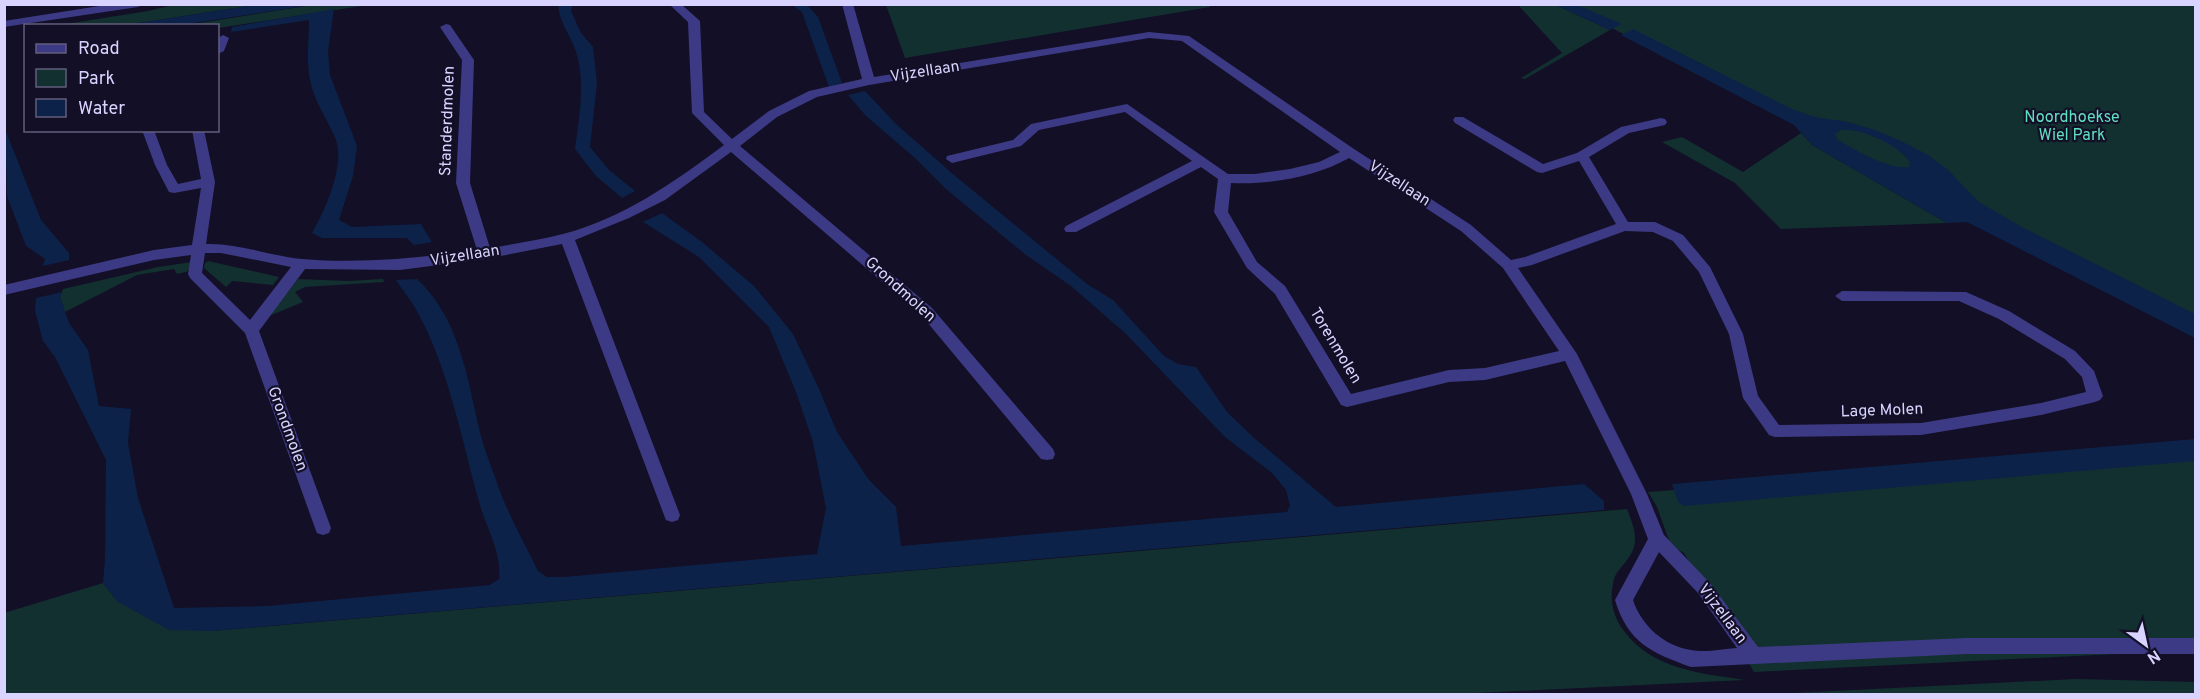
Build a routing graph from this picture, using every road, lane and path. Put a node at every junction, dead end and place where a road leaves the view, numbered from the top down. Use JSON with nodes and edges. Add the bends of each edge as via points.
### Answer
{"nodes":[{"id":1,"x":138,"y":4,"type":"edge"},
{"id":2,"x":674,"y":4,"type":"edge"},
{"id":3,"x":847,"y":4,"type":"edge"},
{"id":4,"x":4,"y":24,"type":"edge"},
{"id":5,"x":446,"y":27,"type":"dead end"},
{"id":6,"x":223,"y":38,"type":"dead end"},
{"id":7,"x":219,"y":48,"type":"edge"},
{"id":8,"x":869,"y":81,"type":"junction"},
{"id":9,"x":1459,"y":120,"type":"dead end"},
{"id":10,"x":1661,"y":122,"type":"dead end"},
{"id":11,"x":149,"y":132,"type":"edge"},
{"id":12,"x":198,"y":132,"type":"edge"},
{"id":13,"x":732,"y":146,"type":"junction"},
{"id":14,"x":1349,"y":152,"type":"junction"},
{"id":15,"x":1582,"y":156,"type":"junction"},
{"id":16,"x":952,"y":159,"type":"dead end"},
{"id":17,"x":1202,"y":161,"type":"junction"},
{"id":18,"x":1225,"y":178,"type":"junction"},
{"id":19,"x":208,"y":182,"type":"junction"},
{"id":20,"x":1624,"y":226,"type":"junction"},
{"id":21,"x":1071,"y":229,"type":"dead end"},
{"id":22,"x":567,"y":238,"type":"junction"},
{"id":23,"x":196,"y":249,"type":"junction"},
{"id":24,"x":485,"y":254,"type":"junction"},
{"id":25,"x":301,"y":264,"type":"junction"},
{"id":26,"x":1508,"y":265,"type":"junction"},
{"id":27,"x":4,"y":290,"type":"edge"},
{"id":28,"x":1842,"y":296,"type":"dead end"},
{"id":29,"x":251,"y":330,"type":"junction"},
{"id":30,"x":1569,"y":354,"type":"junction"},
{"id":31,"x":1047,"y":453,"type":"dead end"},
{"id":32,"x":672,"y":515,"type":"dead end"},
{"id":33,"x":323,"y":528,"type":"dead end"},
{"id":34,"x":1657,"y":539,"type":"junction"},
{"id":35,"x":2196,"y":646,"type":"edge"},
{"id":36,"x":1753,"y":655,"type":"junction"}],
"edges":[{"from":1,"to":4,"type":"street"},
{"from":2,"to":13,"type":"street","via":[[694,21],[698,113]]},
{"from":3,"to":8,"type":"street"},
{"from":5,"to":24,"type":"street","name":"Standerdmolen","via":[[468,60],[463,183]]},
{"from":6,"to":7,"type":"street"},
{"from":8,"to":13,"type":"street","name":"Vijzellaan","via":[[813,94],[773,114]]},
{"from":8,"to":14,"type":"street","name":"Vijzellaan","via":[[1149,35],[1185,38]]},
{"from":9,"to":15,"type":"street","via":[[1542,169]]},
{"from":10,"to":15,"type":"street","via":[[1625,130]]},
{"from":11,"to":19,"type":"street","via":[[174,189]]},
{"from":12,"to":19,"type":"street"},
{"from":13,"to":22,"type":"street","name":"Vijzellaan","via":[[660,196]]},
{"from":13,"to":31,"type":"street","name":"Grondmolen","via":[[927,312]]},
{"from":14,"to":18,"type":"street","via":[[1338,161],[1278,176]]},
{"from":14,"to":26,"type":"street","name":"Vijzellaan","via":[[1466,228]]},
{"from":15,"to":20,"type":"street"},
{"from":16,"to":17,"type":"street","via":[[1017,143],[1035,127],[1127,108]]},
{"from":17,"to":18,"type":"street"},
{"from":17,"to":21,"type":"street"},
{"from":18,"to":30,"type":"street","name":"Torenmolen","via":[[1221,212],[1252,265],[1280,290],[1347,401],[1449,376],[1485,374]]},
{"from":19,"to":23,"type":"street"},
{"from":20,"to":26,"type":"street","name":"Lage Molen","via":[[1527,262]]},
{"from":20,"to":28,"type":"street","name":"Lage Molen","via":[[1655,227],[1678,238],[1705,270],[1736,334],[1751,398],[1775,431],[1920,429],[2095,396],[2089,375],[2070,355],[2004,315],[1961,296]]},
{"from":22,"to":24,"type":"street","name":"Vijzellaan"},
{"from":22,"to":32,"type":"street"},
{"from":23,"to":25,"type":"street","name":"Vijzellaan","via":[[221,248]]},
{"from":23,"to":27,"type":"street","name":"Vijzellaan"},
{"from":23,"to":29,"type":"street","name":"Grondmolen","via":[[195,274]]},
{"from":24,"to":25,"type":"street","name":"Vijzellaan","via":[[400,265]]},
{"from":25,"to":29,"type":"street"},
{"from":26,"to":30,"type":"street","name":"Vijzellaan"},
{"from":29,"to":33,"type":"street","name":"Grondmolen"},
{"from":30,"to":34,"type":"street","name":"Vijzellaan"},
{"from":34,"to":36,"type":"street","name":"Vijzellaan","via":[[1704,588]]},
{"from":34,"to":36,"type":"street","name":"Vijzellaan","via":[[1624,600],[1627,617],[1657,646],[1691,659]]},
{"from":35,"to":36,"type":"street","via":[[1966,646]]}]}
